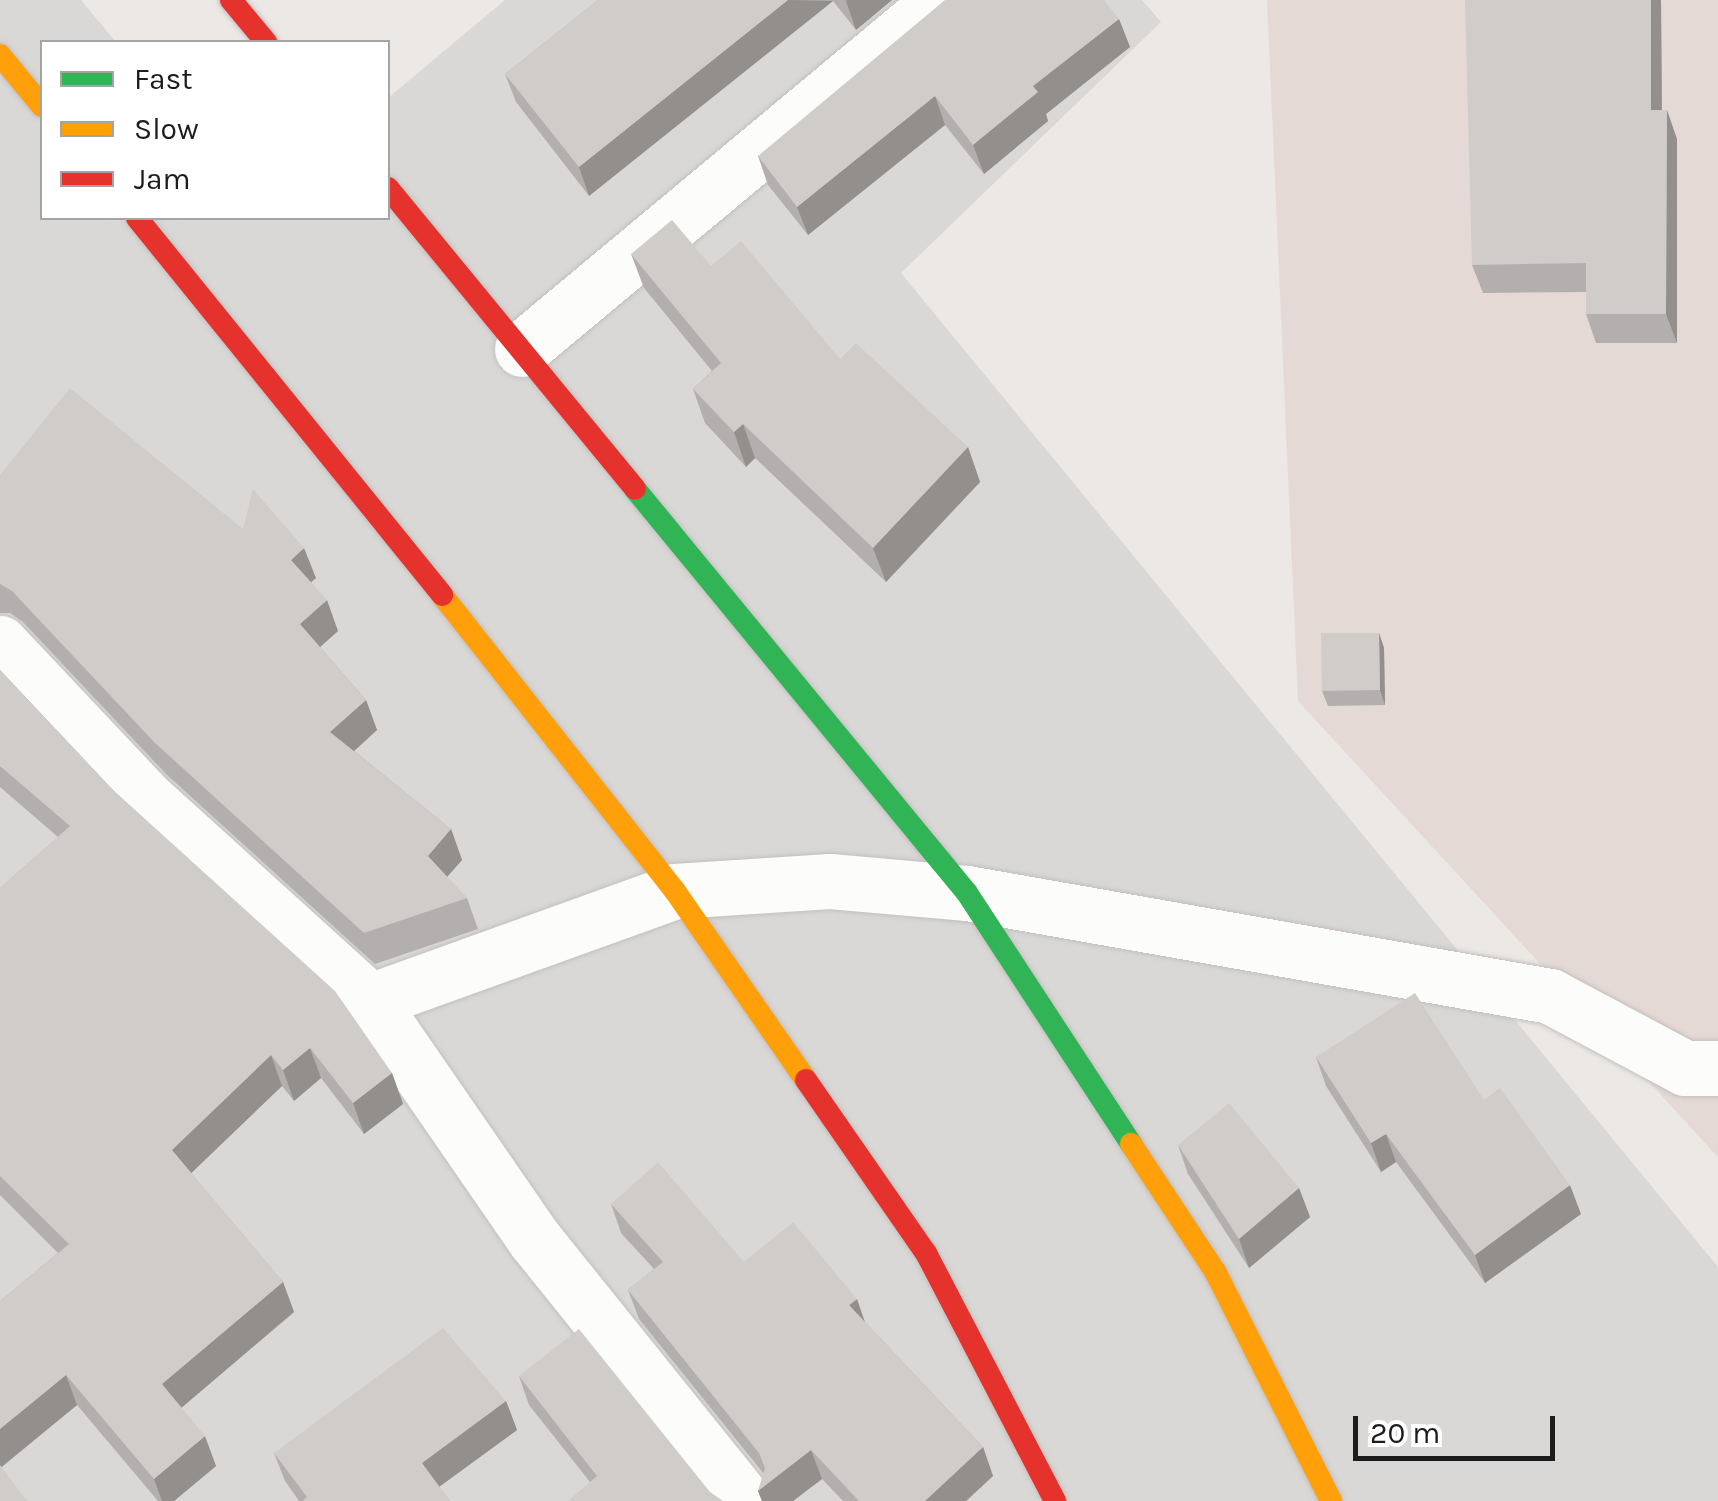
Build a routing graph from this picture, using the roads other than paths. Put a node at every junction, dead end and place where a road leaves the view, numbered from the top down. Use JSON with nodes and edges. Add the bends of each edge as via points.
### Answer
{"nodes":[{"id":1,"x":231,"y":0,"type":"edge"},
{"id":2,"x":941,"y":0,"type":"edge"},
{"id":3,"x":264,"y":40,"type":"edge"},
{"id":4,"x":0,"y":55,"type":"edge"},
{"id":5,"x":40,"y":104,"type":"edge"},
{"id":6,"x":390,"y":190,"type":"edge"},
{"id":7,"x":139,"y":220,"type":"edge"},
{"id":8,"x":522,"y":350,"type":"junction"},
{"id":9,"x":0,"y":643,"type":"edge"},
{"id":10,"x":675,"y":891,"type":"junction"},
{"id":11,"x":967,"y":893,"type":"junction"},
{"id":12,"x":370,"y":1001,"type":"junction"},
{"id":13,"x":1718,"y":1068,"type":"edge"},
{"id":14,"x":745,"y":1501,"type":"edge"},
{"id":15,"x":1055,"y":1501,"type":"edge"},
{"id":16,"x":1331,"y":1501,"type":"edge"}],
"edges":[{"from":1,"to":3,"type":"street"},
{"from":2,"to":8,"type":"street"},
{"from":4,"to":5,"type":"street"},
{"from":6,"to":8,"type":"street"},
{"from":7,"to":10,"type":"street"},
{"from":8,"to":11,"type":"street"},
{"from":9,"to":12,"type":"street","via":[[144,796]]},
{"from":10,"to":11,"type":"street","via":[[830,881]]},
{"from":10,"to":12,"type":"street"},
{"from":10,"to":15,"type":"street","via":[[926,1252]]},
{"from":11,"to":13,"type":"street","via":[[1550,996],[1685,1068]]},
{"from":11,"to":16,"type":"street","via":[[1216,1273]]},
{"from":12,"to":14,"type":"street","via":[[534,1240]]}]}
